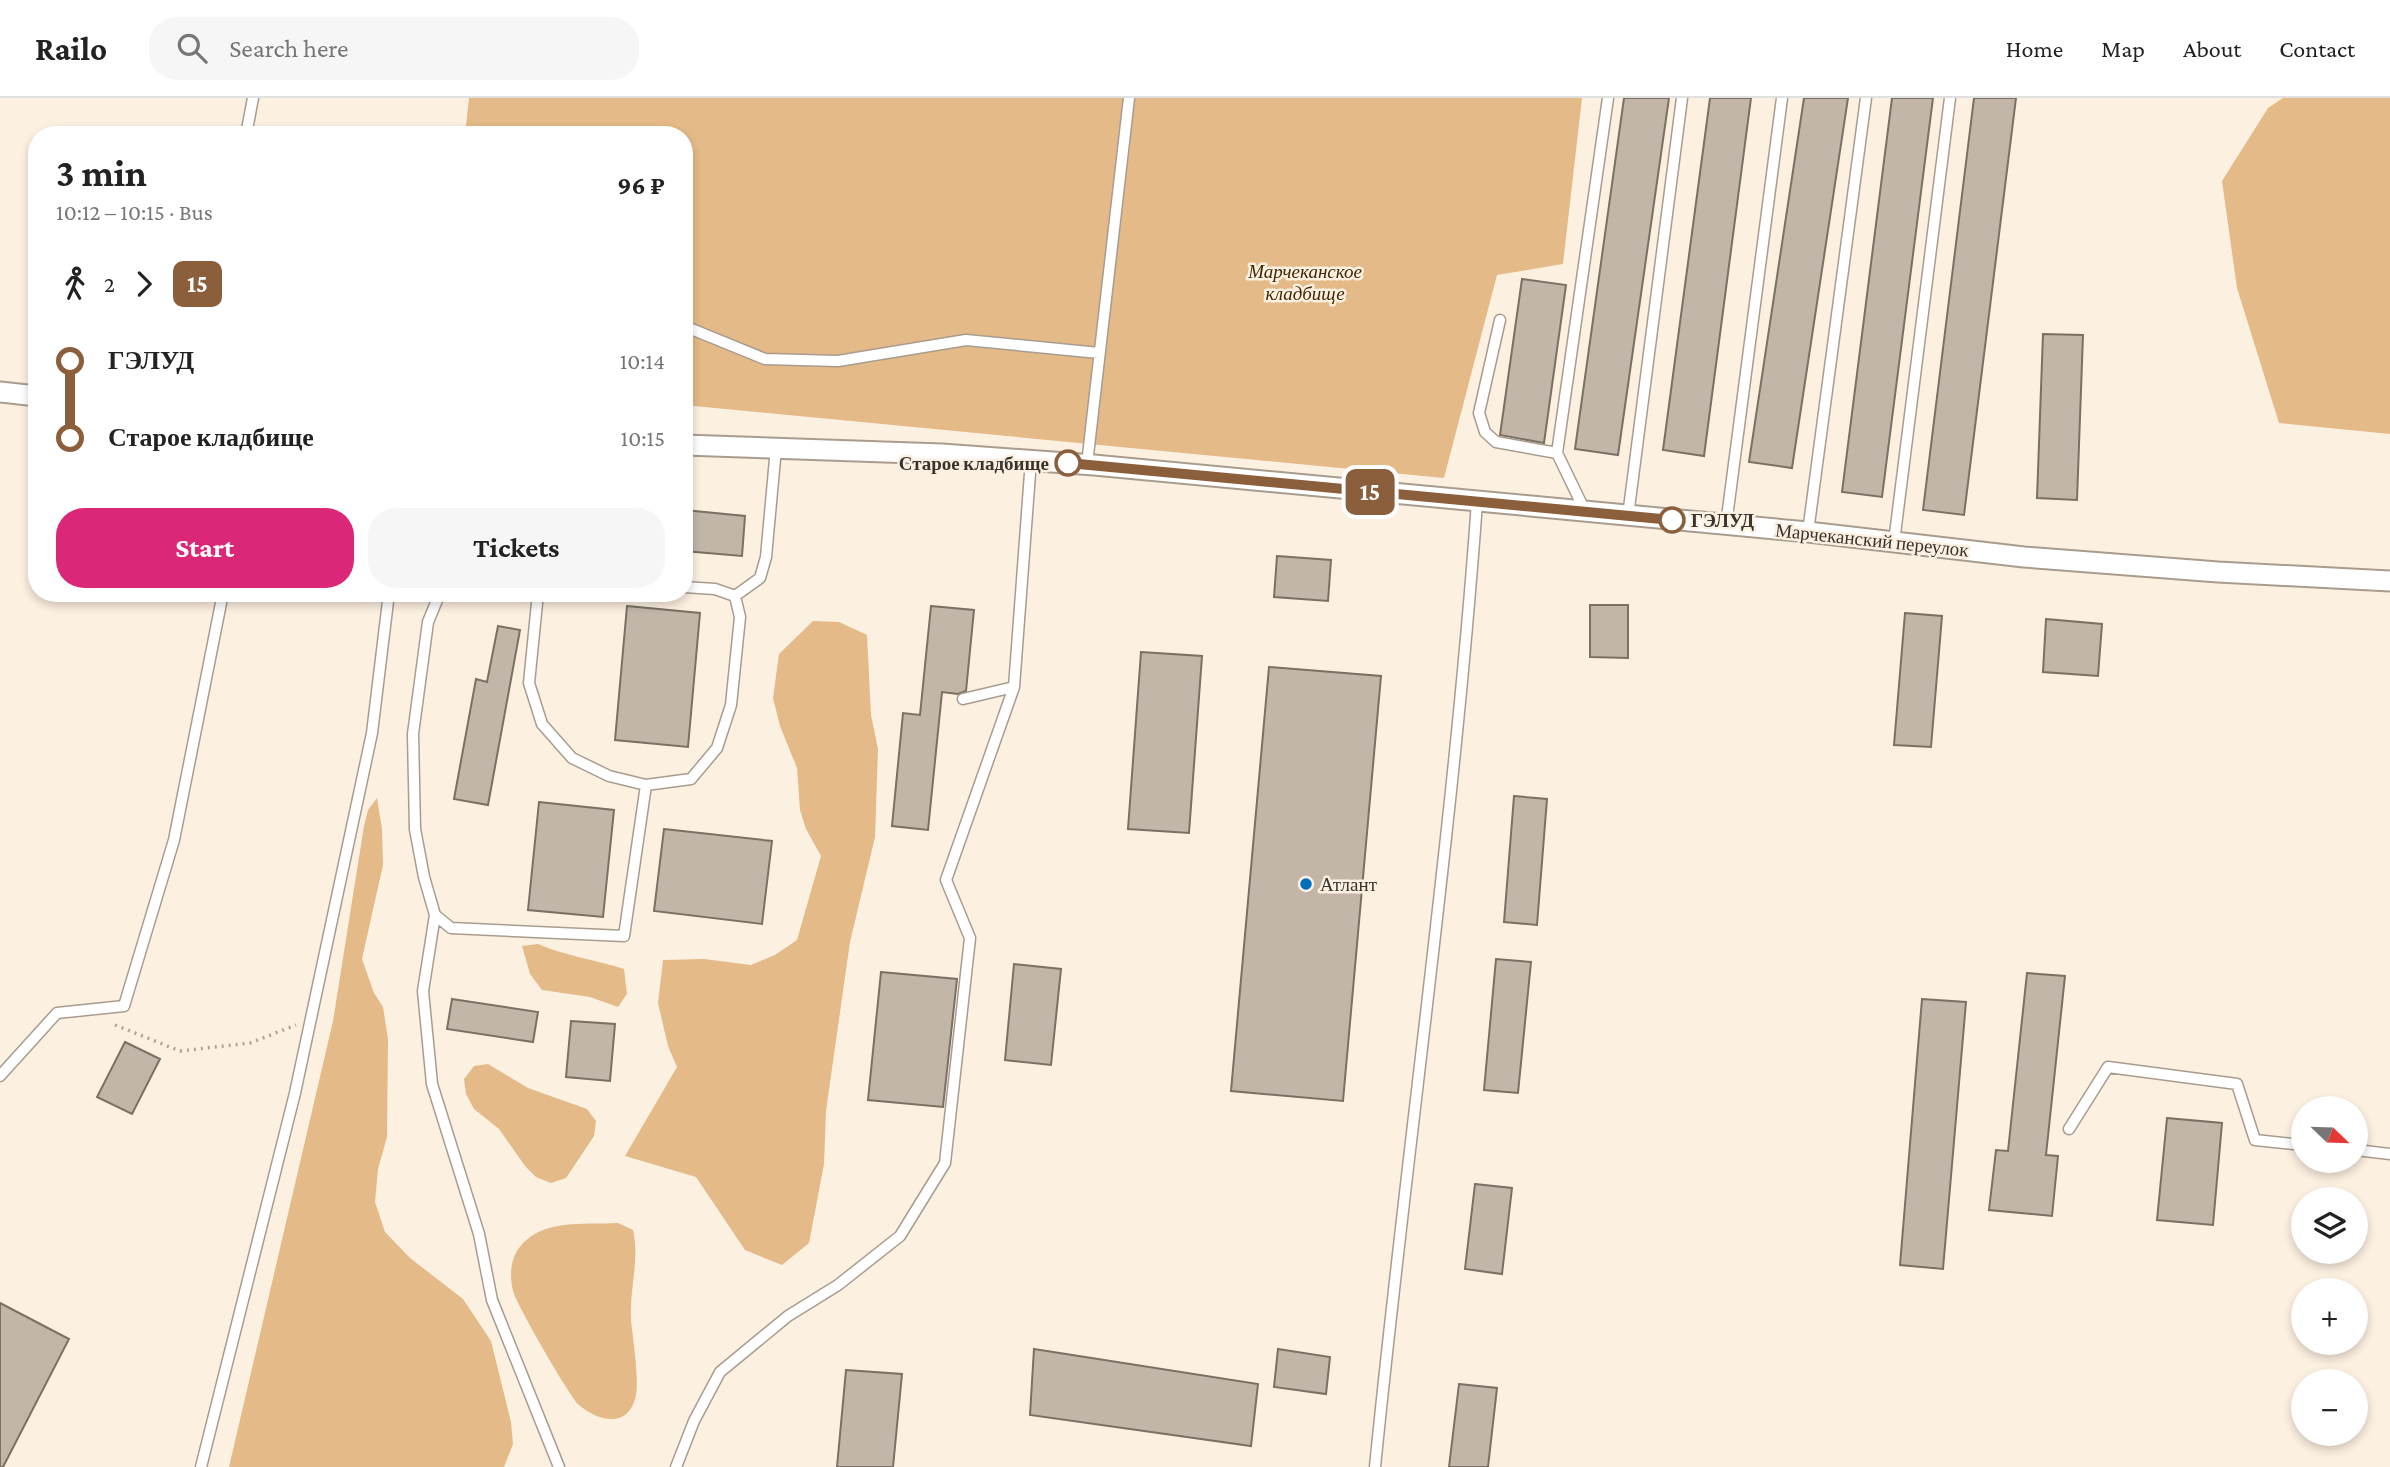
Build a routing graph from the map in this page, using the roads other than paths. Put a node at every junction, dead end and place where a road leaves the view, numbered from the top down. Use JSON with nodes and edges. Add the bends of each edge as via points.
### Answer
{"nodes":[{"id":1,"x":253,"y":98,"type":"edge"},
{"id":2,"x":1129,"y":98,"type":"edge"},
{"id":3,"x":1608,"y":98,"type":"edge"},
{"id":4,"x":1682,"y":98,"type":"edge"},
{"id":5,"x":1782,"y":98,"type":"edge"},
{"id":6,"x":1866,"y":98,"type":"edge"},
{"id":7,"x":1950,"y":98,"type":"edge"},
{"id":8,"x":248,"y":126,"type":"edge"},
{"id":9,"x":1500,"y":320,"type":"dead end"},
{"id":10,"x":693,"y":331,"type":"edge"},
{"id":11,"x":1099,"y":353,"type":"junction"},
{"id":12,"x":0,"y":392,"type":"edge"},
{"id":13,"x":28,"y":395,"type":"edge"},
{"id":14,"x":693,"y":445,"type":"edge"},
{"id":15,"x":776,"y":448,"type":"junction"},
{"id":16,"x":1557,"y":453,"type":"junction"},
{"id":17,"x":1031,"y":460,"type":"junction"},
{"id":18,"x":1087,"y":464,"type":"junction"},
{"id":19,"x":1477,"y":502,"type":"junction"},
{"id":20,"x":1586,"y":512,"type":"junction"},
{"id":21,"x":1628,"y":516,"type":"junction"},
{"id":22,"x":1726,"y":525,"type":"junction"},
{"id":23,"x":1808,"y":532,"type":"junction"},
{"id":24,"x":1894,"y":542,"type":"junction"},
{"id":25,"x":2390,"y":581,"type":"edge"},
{"id":26,"x":693,"y":588,"type":"edge"},
{"id":27,"x":735,"y":596,"type":"junction"},
{"id":28,"x":221,"y":602,"type":"edge"},
{"id":29,"x":388,"y":602,"type":"edge"},
{"id":30,"x":436,"y":602,"type":"edge"},
{"id":31,"x":537,"y":602,"type":"edge"},
{"id":32,"x":1014,"y":687,"type":"junction"},
{"id":33,"x":962,"y":699,"type":"dead end"},
{"id":34,"x":646,"y":785,"type":"junction"},
{"id":35,"x":435,"y":915,"type":"junction"},
{"id":36,"x":0,"y":1076,"type":"edge"},
{"id":37,"x":2069,"y":1129,"type":"dead end"},
{"id":38,"x":2291,"y":1144,"type":"edge"},
{"id":39,"x":2368,"y":1151,"type":"edge"},
{"id":40,"x":2390,"y":1154,"type":"edge"},
{"id":41,"x":201,"y":1467,"type":"edge"},
{"id":42,"x":559,"y":1467,"type":"edge"},
{"id":43,"x":676,"y":1467,"type":"edge"},
{"id":44,"x":1376,"y":1467,"type":"edge"}],
"edges":[{"from":1,"to":8,"type":"lane"},
{"from":2,"to":11,"type":"lane"},
{"from":3,"to":16,"type":"lane"},
{"from":4,"to":21,"type":"lane"},
{"from":5,"to":22,"type":"lane"},
{"from":6,"to":23,"type":"lane"},
{"from":7,"to":24,"type":"lane"},
{"from":9,"to":16,"type":"lane","via":[[1479,413],[1485,432],[1496,442]]},
{"from":10,"to":11,"type":"lane","via":[[765,359],[838,361],[966,340]]},
{"from":11,"to":18,"type":"lane"},
{"from":12,"to":13,"type":"street"},
{"from":14,"to":15,"type":"street","name":"Марчеканский переулок"},
{"from":15,"to":17,"type":"street","name":"Марчеканский переулок"},
{"from":15,"to":27,"type":"lane","via":[[766,557],[760,578]]},
{"from":16,"to":20,"type":"lane"},
{"from":17,"to":18,"type":"street","name":"Марчеканский переулок"},
{"from":17,"to":32,"type":"lane"},
{"from":18,"to":19,"type":"street","name":"Марчеканский переулок"},
{"from":19,"to":20,"type":"street","name":"Марчеканский переулок"},
{"from":19,"to":44,"type":"lane","via":[[1467,641]]},
{"from":20,"to":21,"type":"street","name":"Марчеканский переулок"},
{"from":21,"to":22,"type":"street","name":"Марчеканский переулок"},
{"from":22,"to":23,"type":"street","name":"Марчеканский переулок"},
{"from":23,"to":24,"type":"street","name":"Марчеканский переулок"},
{"from":24,"to":25,"type":"street","name":"Марчеканский переулок","via":[[2118,565]]},
{"from":26,"to":27,"type":"lane"},
{"from":27,"to":34,"type":"lane","via":[[740,617],[731,705],[717,748],[691,779]]},
{"from":28,"to":36,"type":"lane","via":[[174,840],[124,1006],[58,1013]]},
{"from":29,"to":41,"type":"lane","via":[[372,733],[311,1019]]},
{"from":30,"to":35,"type":"lane","via":[[428,622],[413,734],[415,829]]},
{"from":31,"to":34,"type":"lane","via":[[529,683],[542,724],[572,758],[609,776]]},
{"from":32,"to":33,"type":"lane"},
{"from":32,"to":43,"type":"lane","via":[[946,880],[970,938],[945,1163],[900,1236],[838,1285],[788,1316],[720,1373]]},
{"from":34,"to":35,"type":"lane","via":[[624,936],[452,928]]},
{"from":35,"to":42,"type":"lane","via":[[423,991],[432,1084],[479,1234],[492,1300]]},
{"from":37,"to":38,"type":"lane","via":[[2108,1067],[2237,1084],[2255,1140]]},
{"from":39,"to":40,"type":"lane"}]}
